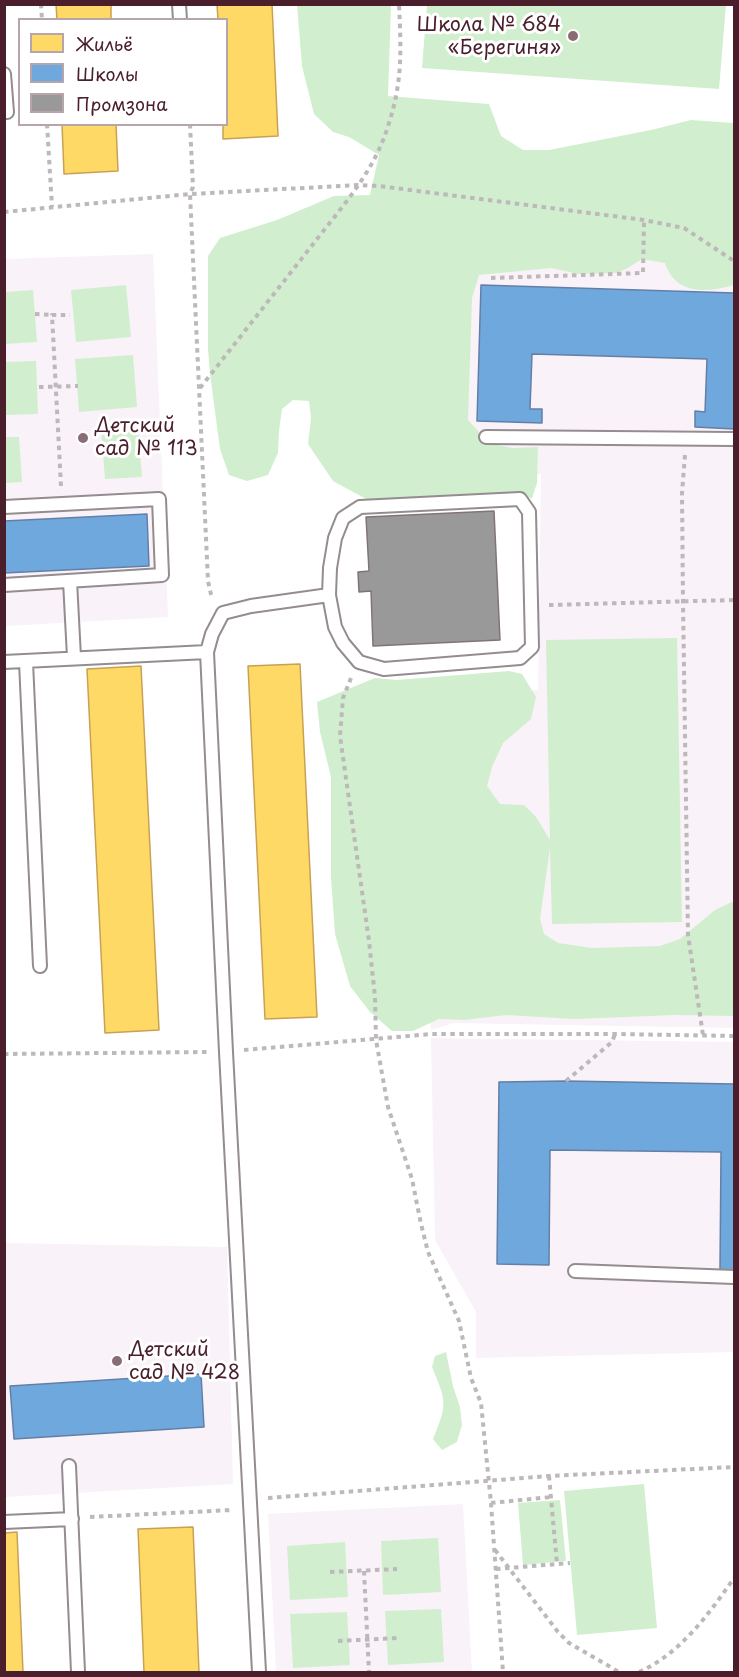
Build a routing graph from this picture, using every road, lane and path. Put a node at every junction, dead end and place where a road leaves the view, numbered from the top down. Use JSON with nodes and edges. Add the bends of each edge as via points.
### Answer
{"nodes":[{"id":1,"x":399,"y":4,"type":"edge"},
{"id":2,"x":4,"y":74,"type":"edge"},
{"id":3,"x":10,"y":111,"type":"edge"},
{"id":4,"x":47,"y":126,"type":"edge"},
{"id":5,"x":190,"y":126,"type":"edge"},
{"id":6,"x":359,"y":185,"type":"junction"},
{"id":7,"x":190,"y":194,"type":"junction"},
{"id":8,"x":52,"y":207,"type":"junction"},
{"id":9,"x":4,"y":212,"type":"edge"},
{"id":10,"x":644,"y":220,"type":"junction"},
{"id":11,"x":735,"y":261,"type":"edge"},
{"id":12,"x":490,"y":278,"type":"dead end"},
{"id":13,"x":35,"y":314,"type":"dead end"},
{"id":14,"x":52,"y":315,"type":"junction"},
{"id":15,"x":70,"y":315,"type":"dead end"},
{"id":16,"x":78,"y":386,"type":"dead end"},
{"id":17,"x":39,"y":387,"type":"dead end"},
{"id":18,"x":56,"y":387,"type":"junction"},
{"id":19,"x":200,"y":389,"type":"junction"},
{"id":20,"x":486,"y":437,"type":"dead end"},
{"id":21,"x":686,"y":437,"type":"junction"},
{"id":22,"x":735,"y":439,"type":"edge"},
{"id":23,"x":62,"y":504,"type":"junction"},
{"id":24,"x":4,"y":507,"type":"edge"},
{"id":25,"x":70,"y":581,"type":"junction"},
{"id":26,"x":4,"y":585,"type":"edge"},
{"id":27,"x":330,"y":595,"type":"junction"},
{"id":28,"x":735,"y":600,"type":"edge"},
{"id":29,"x":683,"y":602,"type":"junction"},
{"id":30,"x":530,"y":606,"type":"junction"},
{"id":31,"x":216,"y":626,"type":"junction"},
{"id":32,"x":207,"y":652,"type":"junction"},
{"id":33,"x":74,"y":657,"type":"junction"},
{"id":34,"x":4,"y":662,"type":"edge"},
{"id":35,"x":26,"y":662,"type":"junction"},
{"id":36,"x":359,"y":662,"type":"junction"},
{"id":37,"x":40,"y":966,"type":"dead end"},
{"id":38,"x":615,"y":1034,"type":"junction"},
{"id":39,"x":703,"y":1035,"type":"junction"},
{"id":40,"x":735,"y":1036,"type":"edge"},
{"id":41,"x":376,"y":1040,"type":"junction"},
{"id":42,"x":226,"y":1052,"type":"junction"},
{"id":43,"x":4,"y":1054,"type":"edge"},
{"id":44,"x":566,"y":1081,"type":"dead end"},
{"id":45,"x":574,"y":1271,"type":"dead end"},
{"id":46,"x":735,"y":1277,"type":"edge"},
{"id":47,"x":69,"y":1466,"type":"dead end"},
{"id":48,"x":735,"y":1467,"type":"edge"},
{"id":49,"x":549,"y":1476,"type":"junction"},
{"id":50,"x":488,"y":1481,"type":"junction"},
{"id":51,"x":551,"y":1497,"type":"junction"},
{"id":52,"x":491,"y":1503,"type":"junction"},
{"id":53,"x":251,"y":1504,"type":"junction"},
{"id":54,"x":72,"y":1519,"type":"junction"},
{"id":55,"x":4,"y":1522,"type":"edge"},
{"id":56,"x":495,"y":1549,"type":"junction"},
{"id":57,"x":570,"y":1563,"type":"dead end"},
{"id":58,"x":557,"y":1564,"type":"junction"},
{"id":59,"x":508,"y":1568,"type":"junction"},
{"id":60,"x":397,"y":1569,"type":"dead end"},
{"id":61,"x":496,"y":1569,"type":"junction"},
{"id":62,"x":364,"y":1570,"type":"junction"},
{"id":63,"x":330,"y":1572,"type":"dead end"},
{"id":64,"x":735,"y":1578,"type":"edge"},
{"id":65,"x":399,"y":1638,"type":"dead end"},
{"id":66,"x":367,"y":1640,"type":"junction"},
{"id":67,"x":338,"y":1641,"type":"dead end"},
{"id":68,"x":78,"y":1672,"type":"edge"},
{"id":69,"x":259,"y":1672,"type":"edge"},
{"id":70,"x":369,"y":1672,"type":"edge"},
{"id":71,"x":503,"y":1672,"type":"edge"},
{"id":72,"x":619,"y":1672,"type":"edge"},
{"id":73,"x":639,"y":1672,"type":"edge"}],
"edges":[{"from":1,"to":6,"type":"path","via":[[401,62],[395,101],[381,146]]},
{"from":2,"to":3,"type":"lane"},
{"from":4,"to":8,"type":"path"},
{"from":5,"to":7,"type":"path"},
{"from":6,"to":7,"type":"path"},
{"from":6,"to":10,"type":"path"},
{"from":6,"to":19,"type":"path"},
{"from":7,"to":8,"type":"path"},
{"from":7,"to":19,"type":"path"},
{"from":8,"to":9,"type":"path"},
{"from":10,"to":11,"type":"path","via":[[684,228]]},
{"from":10,"to":12,"type":"path","via":[[643,273]]},
{"from":13,"to":14,"type":"path"},
{"from":14,"to":15,"type":"path"},
{"from":14,"to":18,"type":"path"},
{"from":16,"to":18,"type":"path"},
{"from":17,"to":18,"type":"path"},
{"from":18,"to":23,"type":"path"},
{"from":19,"to":31,"type":"path","via":[[208,581]]},
{"from":20,"to":21,"type":"lane"},
{"from":21,"to":22,"type":"lane"},
{"from":21,"to":29,"type":"path"},
{"from":23,"to":24,"type":"lane"},
{"from":23,"to":25,"type":"lane","via":[[159,499],[162,575]]},
{"from":25,"to":26,"type":"lane"},
{"from":25,"to":33,"type":"lane"},
{"from":27,"to":30,"type":"lane","via":[[335,538],[343,518],[360,507],[520,499],[529,512]]},
{"from":27,"to":31,"type":"lane","via":[[223,613]]},
{"from":27,"to":36,"type":"lane","via":[[335,627]]},
{"from":28,"to":29,"type":"path"},
{"from":29,"to":30,"type":"path"},
{"from":29,"to":39,"type":"path","via":[[688,935]]},
{"from":30,"to":36,"type":"lane","via":[[532,647],[520,658],[384,669]]},
{"from":31,"to":32,"type":"lane"},
{"from":32,"to":33,"type":"lane"},
{"from":32,"to":42,"type":"lane"},
{"from":33,"to":35,"type":"lane"},
{"from":34,"to":35,"type":"lane"},
{"from":35,"to":37,"type":"lane"},
{"from":36,"to":41,"type":"path","via":[[343,698],[340,736],[369,941]]},
{"from":38,"to":39,"type":"path"},
{"from":38,"to":41,"type":"path","via":[[432,1034]]},
{"from":38,"to":44,"type":"path","via":[[612,1042]]},
{"from":39,"to":40,"type":"path"},
{"from":41,"to":42,"type":"path"},
{"from":41,"to":50,"type":"path","via":[[388,1107],[412,1179],[423,1234],[459,1322],[471,1378],[481,1403]]},
{"from":42,"to":43,"type":"path"},
{"from":42,"to":53,"type":"lane"},
{"from":45,"to":46,"type":"lane"},
{"from":47,"to":54,"type":"lane"},
{"from":48,"to":49,"type":"path"},
{"from":49,"to":50,"type":"path"},
{"from":49,"to":51,"type":"path"},
{"from":50,"to":52,"type":"path"},
{"from":50,"to":53,"type":"path"},
{"from":51,"to":52,"type":"path"},
{"from":51,"to":58,"type":"path"},
{"from":52,"to":56,"type":"path"},
{"from":53,"to":54,"type":"path"},
{"from":53,"to":69,"type":"lane"},
{"from":54,"to":55,"type":"lane"},
{"from":54,"to":68,"type":"lane"},
{"from":56,"to":59,"type":"path"},
{"from":56,"to":61,"type":"path"},
{"from":57,"to":58,"type":"path"},
{"from":58,"to":59,"type":"path"},
{"from":59,"to":61,"type":"path"},
{"from":59,"to":72,"type":"path","via":[[569,1643]]},
{"from":60,"to":62,"type":"path"},
{"from":61,"to":71,"type":"path"},
{"from":62,"to":63,"type":"path"},
{"from":62,"to":66,"type":"path"},
{"from":64,"to":73,"type":"path","via":[[681,1644]]},
{"from":65,"to":66,"type":"path"},
{"from":66,"to":67,"type":"path"},
{"from":66,"to":70,"type":"path"}]}
